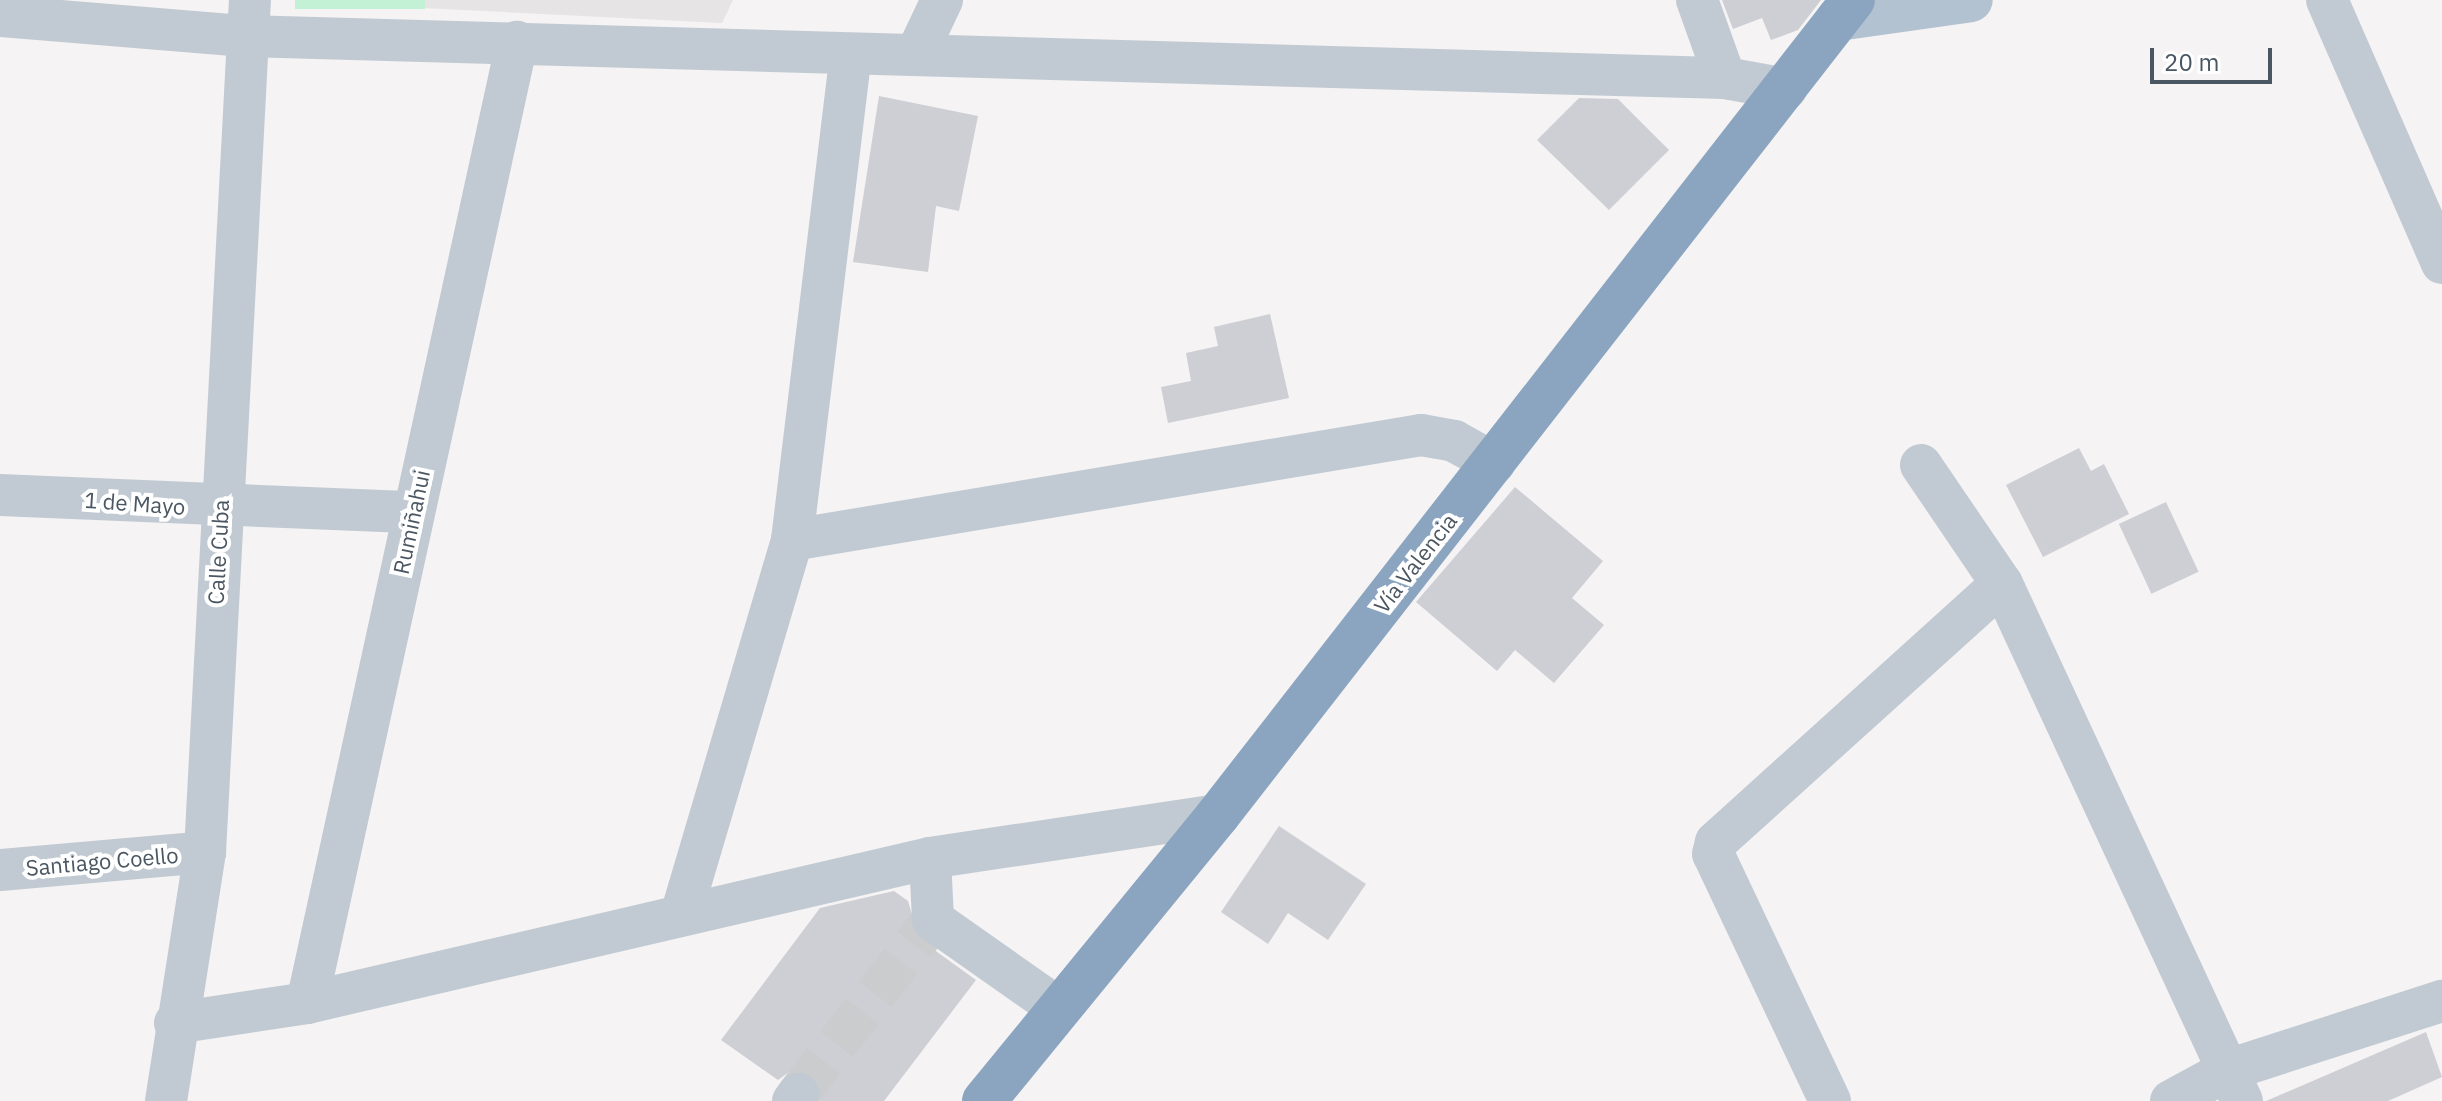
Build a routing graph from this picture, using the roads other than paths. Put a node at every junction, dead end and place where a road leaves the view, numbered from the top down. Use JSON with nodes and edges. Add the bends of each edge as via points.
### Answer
{"nodes":[{"id":1,"x":942,"y":0,"type":"edge"},
{"id":2,"x":1697,"y":0,"type":"edge"},
{"id":3,"x":1971,"y":0,"type":"edge"},
{"id":4,"x":2327,"y":0,"type":"edge"},
{"id":5,"x":1839,"y":6,"type":"edge"},
{"id":6,"x":0,"y":16,"type":"edge"},
{"id":7,"x":248,"y":18,"type":"edge"},
{"id":8,"x":517,"y":42,"type":"junction"},
{"id":9,"x":916,"y":55,"type":"junction"},
{"id":10,"x":850,"y":58,"type":"junction"},
{"id":11,"x":1725,"y":78,"type":"junction"},
{"id":12,"x":1786,"y":89,"type":"junction"},
{"id":13,"x":2442,"y":263,"type":"edge"},
{"id":14,"x":1494,"y":463,"type":"junction"},
{"id":15,"x":1921,"y":465,"type":"dead end"},
{"id":16,"x":0,"y":495,"type":"edge"},
{"id":17,"x":220,"y":509,"type":"junction"},
{"id":18,"x":413,"y":512,"type":"junction"},
{"id":19,"x":792,"y":540,"type":"junction"},
{"id":20,"x":2002,"y":584,"type":"junction"},
{"id":21,"x":1218,"y":815,"type":"junction"},
{"id":22,"x":205,"y":852,"type":"junction"},
{"id":23,"x":930,"y":858,"type":"junction"},
{"id":24,"x":0,"y":870,"type":"edge"},
{"id":25,"x":681,"y":915,"type":"junction"},
{"id":26,"x":2442,"y":1001,"type":"edge"},
{"id":27,"x":307,"y":1003,"type":"junction"},
{"id":28,"x":1058,"y":1008,"type":"junction"},
{"id":29,"x":175,"y":1023,"type":"junction"},
{"id":30,"x":2235,"y":1086,"type":"edge"},
{"id":31,"x":166,"y":1101,"type":"edge"},
{"id":32,"x":984,"y":1101,"type":"edge"},
{"id":33,"x":1830,"y":1101,"type":"edge"},
{"id":34,"x":2171,"y":1101,"type":"edge"}],
"edges":[{"from":1,"to":9,"type":"street"},
{"from":2,"to":11,"type":"street"},
{"from":3,"to":5,"type":"main road"},
{"from":4,"to":13,"type":"street"},
{"from":5,"to":12,"type":"highway","name":"Vía Valencia"},
{"from":6,"to":7,"type":"street"},
{"from":7,"to":8,"type":"street"},
{"from":7,"to":17,"type":"street","name":"Calle Cuba"},
{"from":8,"to":10,"type":"street"},
{"from":8,"to":18,"type":"street","name":"Rumiñahui"},
{"from":9,"to":10,"type":"street"},
{"from":9,"to":11,"type":"street"},
{"from":10,"to":19,"type":"street"},
{"from":11,"to":12,"type":"street"},
{"from":12,"to":14,"type":"highway","name":"Vía Valencia"},
{"from":14,"to":19,"type":"street","via":[[1454,441],[1421,435]]},
{"from":14,"to":21,"type":"highway","name":"Vía Valencia"},
{"from":15,"to":20,"type":"street"},
{"from":16,"to":17,"type":"street","name":"1 de Mayo"},
{"from":17,"to":18,"type":"street","name":"1 de Mayo"},
{"from":17,"to":22,"type":"street","name":"Calle Cuba"},
{"from":18,"to":27,"type":"street","name":"Rumiñahui"},
{"from":19,"to":25,"type":"street"},
{"from":20,"to":30,"type":"street"},
{"from":20,"to":33,"type":"street","via":[[1716,842],[1713,854]]},
{"from":21,"to":23,"type":"street"},
{"from":21,"to":28,"type":"highway","name":"Vía Valencia"},
{"from":22,"to":24,"type":"street","name":"Santiago Coello"},
{"from":22,"to":29,"type":"street","name":"Calle Cuba"},
{"from":23,"to":25,"type":"street"},
{"from":23,"to":28,"type":"street","via":[[933,920]]},
{"from":25,"to":27,"type":"street"},
{"from":26,"to":30,"type":"street"},
{"from":27,"to":29,"type":"street"},
{"from":28,"to":32,"type":"highway","name":"Vía Valencia"},
{"from":29,"to":31,"type":"street","name":"Calle Cuba"},
{"from":30,"to":34,"type":"street"}]}
